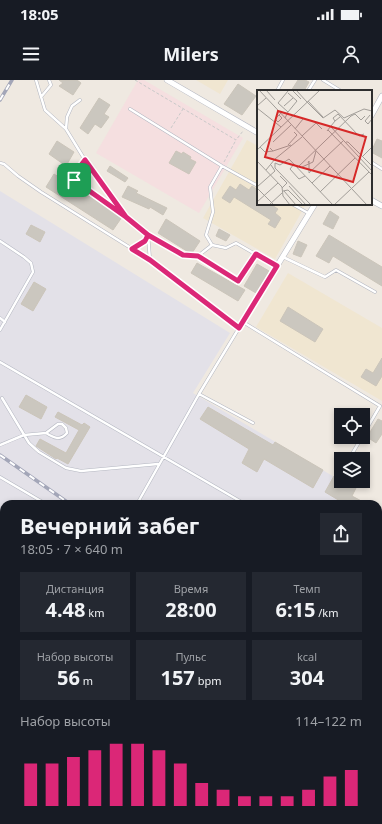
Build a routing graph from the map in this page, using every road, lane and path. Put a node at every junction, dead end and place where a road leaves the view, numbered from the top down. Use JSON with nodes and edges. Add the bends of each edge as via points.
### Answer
{"nodes":[{"id":1,"x":36,"y":80,"type":"edge"},
{"id":2,"x":49,"y":80,"type":"edge"},
{"id":3,"x":135,"y":80,"type":"edge"},
{"id":4,"x":167,"y":80,"type":"edge"},
{"id":5,"x":283,"y":80,"type":"edge"},
{"id":6,"x":315,"y":80,"type":"edge"},
{"id":7,"x":322,"y":80,"type":"edge"},
{"id":8,"x":278,"y":90,"type":"edge"},
{"id":9,"x":309,"y":90,"type":"edge"},
{"id":10,"x":339,"y":90,"type":"edge"},
{"id":11,"x":382,"y":96,"type":"edge"},
{"id":12,"x":41,"y":97,"type":"junction"},
{"id":13,"x":80,"y":100,"type":"dead end"},
{"id":14,"x":380,"y":103,"type":"edge"},
{"id":15,"x":183,"y":108,"type":"junction"},
{"id":16,"x":130,"y":109,"type":"dead end"},
{"id":17,"x":373,"y":109,"type":"edge"},
{"id":18,"x":246,"y":126,"type":"junction"},
{"id":19,"x":66,"y":129,"type":"junction"},
{"id":20,"x":168,"y":132,"type":"junction"},
{"id":21,"x":257,"y":132,"type":"edge"},
{"id":22,"x":236,"y":140,"type":"junction"},
{"id":23,"x":85,"y":160,"type":"junction"},
{"id":24,"x":0,"y":162,"type":"edge"},
{"id":25,"x":372,"y":163,"type":"edge"},
{"id":26,"x":222,"y":166,"type":"junction"},
{"id":27,"x":382,"y":168,"type":"edge"},
{"id":28,"x":257,"y":185,"type":"edge"},
{"id":29,"x":372,"y":201,"type":"edge"},
{"id":30,"x":294,"y":205,"type":"edge"},
{"id":31,"x":314,"y":205,"type":"edge"},
{"id":32,"x":382,"y":206,"type":"edge"},
{"id":33,"x":308,"y":213,"type":"junction"},
{"id":34,"x":126,"y":217,"type":"junction"},
{"id":35,"x":148,"y":235,"type":"junction"},
{"id":36,"x":0,"y":241,"type":"edge"},
{"id":37,"x":212,"y":245,"type":"junction"},
{"id":38,"x":132,"y":249,"type":"junction"},
{"id":39,"x":256,"y":254,"type":"junction"},
{"id":40,"x":198,"y":256,"type":"junction"},
{"id":41,"x":282,"y":257,"type":"junction"},
{"id":42,"x":150,"y":260,"type":"junction"},
{"id":43,"x":277,"y":266,"type":"junction"},
{"id":44,"x":375,"y":292,"type":"dead end"},
{"id":45,"x":0,"y":318,"type":"edge"},
{"id":46,"x":5,"y":322,"type":"junction"},
{"id":47,"x":243,"y":322,"type":"junction"},
{"id":48,"x":239,"y":328,"type":"junction"},
{"id":49,"x":0,"y":330,"type":"edge"},
{"id":50,"x":0,"y":362,"type":"edge"},
{"id":51,"x":199,"y":394,"type":"junction"},
{"id":52,"x":2,"y":398,"type":"dead end"},
{"id":53,"x":381,"y":407,"type":"edge"},
{"id":54,"x":252,"y":423,"type":"dead end"},
{"id":55,"x":370,"y":424,"type":"edge"},
{"id":56,"x":46,"y":433,"type":"junction"},
{"id":57,"x":24,"y":435,"type":"junction"},
{"id":58,"x":0,"y":445,"type":"edge"},
{"id":59,"x":163,"y":456,"type":"junction"},
{"id":60,"x":159,"y":464,"type":"junction"},
{"id":61,"x":0,"y":477,"type":"edge"},
{"id":62,"x":39,"y":500,"type":"edge"},
{"id":63,"x":139,"y":500,"type":"edge"},
{"id":64,"x":238,"y":500,"type":"edge"}],
"edges":[{"from":1,"to":12,"type":"lane"},
{"from":2,"to":12,"type":"lane","via":[[51,85]]},
{"from":3,"to":15,"type":"path"},
{"from":4,"to":18,"type":"street"},
{"from":5,"to":8,"type":"lane"},
{"from":6,"to":9,"type":"lane"},
{"from":7,"to":10,"type":"lane"},
{"from":11,"to":14,"type":"street"},
{"from":12,"to":19,"type":"lane","via":[[45,110]]},
{"from":13,"to":19,"type":"lane","via":[[72,106],[67,117]]},
{"from":14,"to":17,"type":"street"},
{"from":15,"to":20,"type":"path"},
{"from":15,"to":22,"type":"path"},
{"from":16,"to":20,"type":"lane"},
{"from":18,"to":21,"type":"street"},
{"from":18,"to":22,"type":"path"},
{"from":19,"to":23,"type":"lane"},
{"from":20,"to":26,"type":"lane"},
{"from":22,"to":26,"type":"path"},
{"from":23,"to":34,"type":"lane"},
{"from":23,"to":34,"type":"lane","via":[[73,176],[74,180]]},
{"from":24,"to":38,"type":"lane"},
{"from":25,"to":27,"type":"lane"},
{"from":26,"to":28,"type":"lane"},
{"from":26,"to":37,"type":"lane","via":[[210,187],[213,212],[206,235]]},
{"from":29,"to":32,"type":"street"},
{"from":30,"to":33,"type":"lane"},
{"from":31,"to":33,"type":"street"},
{"from":33,"to":41,"type":"street"},
{"from":34,"to":35,"type":"lane"},
{"from":35,"to":38,"type":"lane","via":[[145,241]]},
{"from":35,"to":40,"type":"lane","via":[[183,255]]},
{"from":35,"to":42,"type":"lane"},
{"from":36,"to":46,"type":"lane","via":[[31,263],[33,272]]},
{"from":37,"to":39,"type":"lane","via":[[226,248],[236,243]]},
{"from":37,"to":40,"type":"lane"},
{"from":38,"to":42,"type":"lane"},
{"from":39,"to":40,"type":"lane","via":[[238,281]]},
{"from":39,"to":43,"type":"lane"},
{"from":41,"to":43,"type":"street"},
{"from":41,"to":44,"type":"lane","via":[[325,277],[336,270]]},
{"from":42,"to":48,"type":"lane"},
{"from":43,"to":47,"type":"street"},
{"from":45,"to":46,"type":"lane"},
{"from":46,"to":49,"type":"lane"},
{"from":47,"to":48,"type":"street"},
{"from":47,"to":53,"type":"lane"},
{"from":48,"to":51,"type":"lane"},
{"from":50,"to":59,"type":"lane"},
{"from":51,"to":54,"type":"lane"},
{"from":51,"to":59,"type":"lane"},
{"from":52,"to":57,"type":"lane"},
{"from":53,"to":55,"type":"lane"},
{"from":56,"to":56,"type":"lane","via":[[58,424],[62,424],[67,433],[58,438]]},
{"from":56,"to":57,"type":"lane"},
{"from":57,"to":58,"type":"lane"},
{"from":57,"to":60,"type":"lane","via":[[39,452],[66,468],[81,471]]},
{"from":59,"to":60,"type":"lane"},
{"from":59,"to":64,"type":"lane"},
{"from":60,"to":63,"type":"lane"},
{"from":61,"to":62,"type":"lane"}]}
